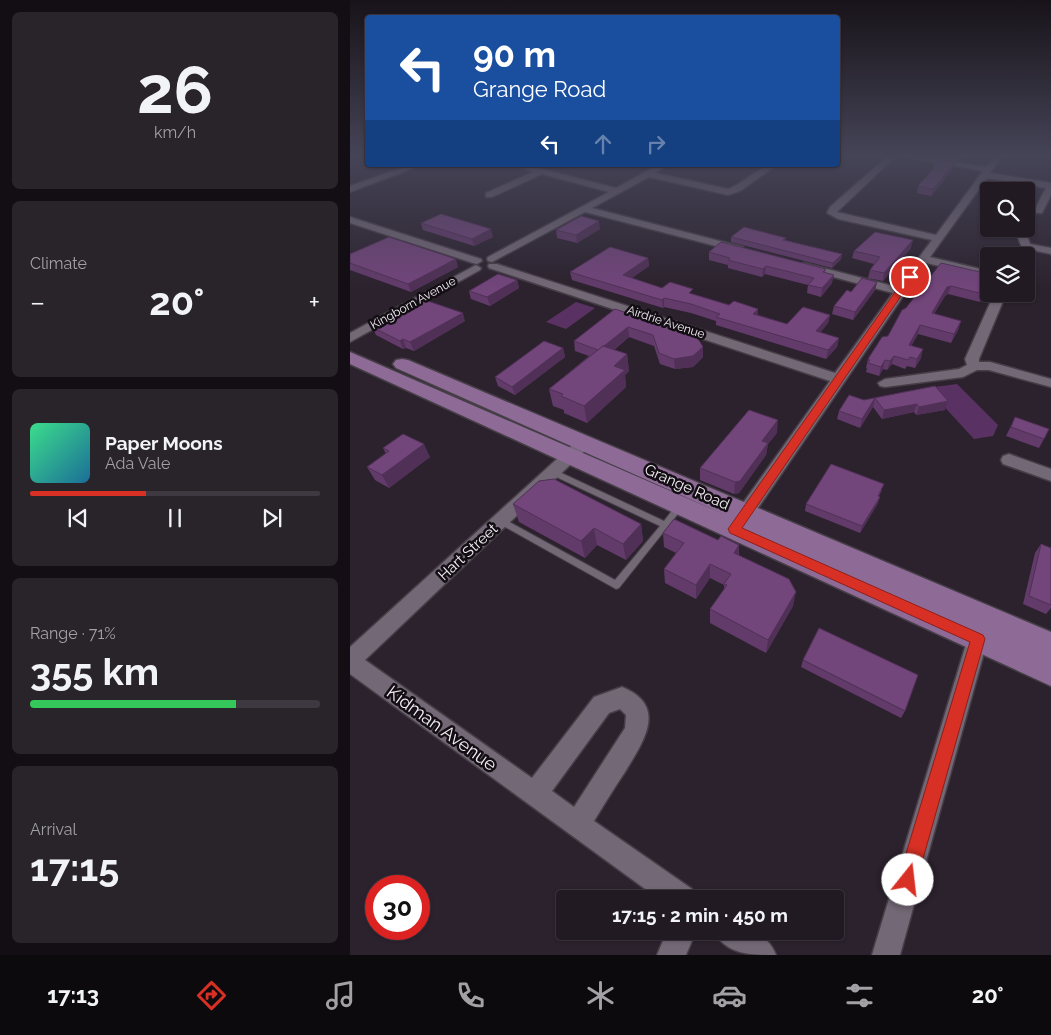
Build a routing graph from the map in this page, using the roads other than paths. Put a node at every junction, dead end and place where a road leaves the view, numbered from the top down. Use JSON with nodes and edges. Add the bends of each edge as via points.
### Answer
{"nodes":[{"id":1,"x":601,"y":200,"type":"edge"},
{"id":2,"x":844,"y":200,"type":"edge"},
{"id":3,"x":967,"y":200,"type":"edge"},
{"id":4,"x":1044,"y":200,"type":"edge"},
{"id":5,"x":584,"y":209,"type":"junction"},
{"id":6,"x":1039,"y":211,"type":"dead end"},
{"id":7,"x":350,"y":220,"type":"edge"},
{"id":8,"x":1023,"y":237,"type":"edge"},
{"id":9,"x":938,"y":238,"type":"junction"},
{"id":10,"x":1026,"y":246,"type":"joint"},
{"id":11,"x":1051,"y":250,"type":"edge"},
{"id":12,"x":750,"y":252,"type":"edge"},
{"id":13,"x":923,"y":259,"type":"junction"},
{"id":14,"x":492,"y":262,"type":"junction"},
{"id":15,"x":476,"y":264,"type":"junction"},
{"id":16,"x":798,"y":264,"type":"edge"},
{"id":17,"x":980,"y":272,"type":"edge"},
{"id":18,"x":900,"y":291,"type":"junction"},
{"id":19,"x":997,"y":302,"type":"edge"},
{"id":20,"x":350,"y":340,"type":"edge"},
{"id":21,"x":350,"y":357,"type":"edge"},
{"id":22,"x":974,"y":366,"type":"junction"},
{"id":23,"x":839,"y":379,"type":"junction"},
{"id":24,"x":885,"y":383,"type":"dead end"},
{"id":25,"x":1051,"y":384,"type":"edge"},
{"id":26,"x":578,"y":449,"type":"junction"},
{"id":27,"x":1008,"y":460,"type":"dead end"},
{"id":28,"x":553,"y":472,"type":"junction"},
{"id":29,"x":1051,"y":475,"type":"edge"},
{"id":30,"x":681,"y":506,"type":"junction"},
{"id":31,"x":501,"y":521,"type":"junction"},
{"id":32,"x":740,"y":521,"type":"junction"},
{"id":33,"x":665,"y":525,"type":"junction"},
{"id":34,"x":981,"y":628,"type":"junction"},
{"id":35,"x":1051,"y":646,"type":"edge"},
{"id":36,"x":350,"y":661,"type":"edge"},
{"id":37,"x":1051,"y":672,"type":"edge"},
{"id":38,"x":535,"y":794,"type":"junction"},
{"id":39,"x":577,"y":825,"type":"junction"},
{"id":40,"x":669,"y":890,"type":"edge"},
{"id":41,"x":678,"y":940,"type":"edge"},
{"id":42,"x":741,"y":940,"type":"edge"},
{"id":43,"x":671,"y":955,"type":"edge"},
{"id":44,"x":762,"y":955,"type":"edge"},
{"id":45,"x":886,"y":955,"type":"edge"}],
"edges":[{"from":1,"to":5,"type":"street"},
{"from":2,"to":9,"type":"street","via":[[832,213]]},
{"from":3,"to":9,"type":"street"},
{"from":4,"to":6,"type":"street"},
{"from":5,"to":12,"type":"street"},
{"from":5,"to":14,"type":"street"},
{"from":7,"to":15,"type":"street"},
{"from":8,"to":10,"type":"street"},
{"from":9,"to":13,"type":"street"},
{"from":10,"to":11,"type":"street"},
{"from":13,"to":17,"type":"street"},
{"from":13,"to":18,"type":"street"},
{"from":14,"to":15,"type":"street","via":[[483,269]]},
{"from":14,"to":23,"type":"street","name":"Airdrie Avenue"},
{"from":15,"to":20,"type":"street","name":"Kingborn Avenue"},
{"from":16,"to":18,"type":"street"},
{"from":18,"to":23,"type":"street"},
{"from":19,"to":22,"type":"street","via":[[972,359]]},
{"from":20,"to":26,"type":"main road","name":"Grange Road"},
{"from":21,"to":26,"type":"main road","name":"Grange Road"},
{"from":22,"to":24,"type":"street","via":[[963,374]]},
{"from":22,"to":25,"type":"street","via":[[990,366]]},
{"from":23,"to":32,"type":"street"},
{"from":26,"to":28,"type":"street","name":"Hart Street"},
{"from":26,"to":30,"type":"main road","name":"Grange Road"},
{"from":26,"to":32,"type":"main road","name":"Grange Road"},
{"from":27,"to":29,"type":"street"},
{"from":28,"to":31,"type":"street","name":"Hart Street"},
{"from":28,"to":33,"type":"lane"},
{"from":30,"to":32,"type":"main road","name":"Grange Road"},
{"from":30,"to":33,"type":"lane","name":"Grange Road"},
{"from":31,"to":33,"type":"lane","name":"Grange Road","via":[[616,585]]},
{"from":31,"to":36,"type":"street","name":"Hart Street"},
{"from":32,"to":34,"type":"main road","name":"Grange Road"},
{"from":34,"to":35,"type":"main road","name":"Grange Road"},
{"from":34,"to":37,"type":"main road","name":"Grange Road"},
{"from":34,"to":45,"type":"street"},
{"from":36,"to":38,"type":"street","name":"Kidman Avenue"},
{"from":38,"to":39,"type":"street","name":"Kidman Avenue"},
{"from":38,"to":39,"type":"street","via":[[602,705],[622,698],[633,704],[639,717],[636,732]]},
{"from":39,"to":40,"type":"street","name":"Kidman Avenue"},
{"from":41,"to":43,"type":"street"},
{"from":42,"to":44,"type":"street"}]}
